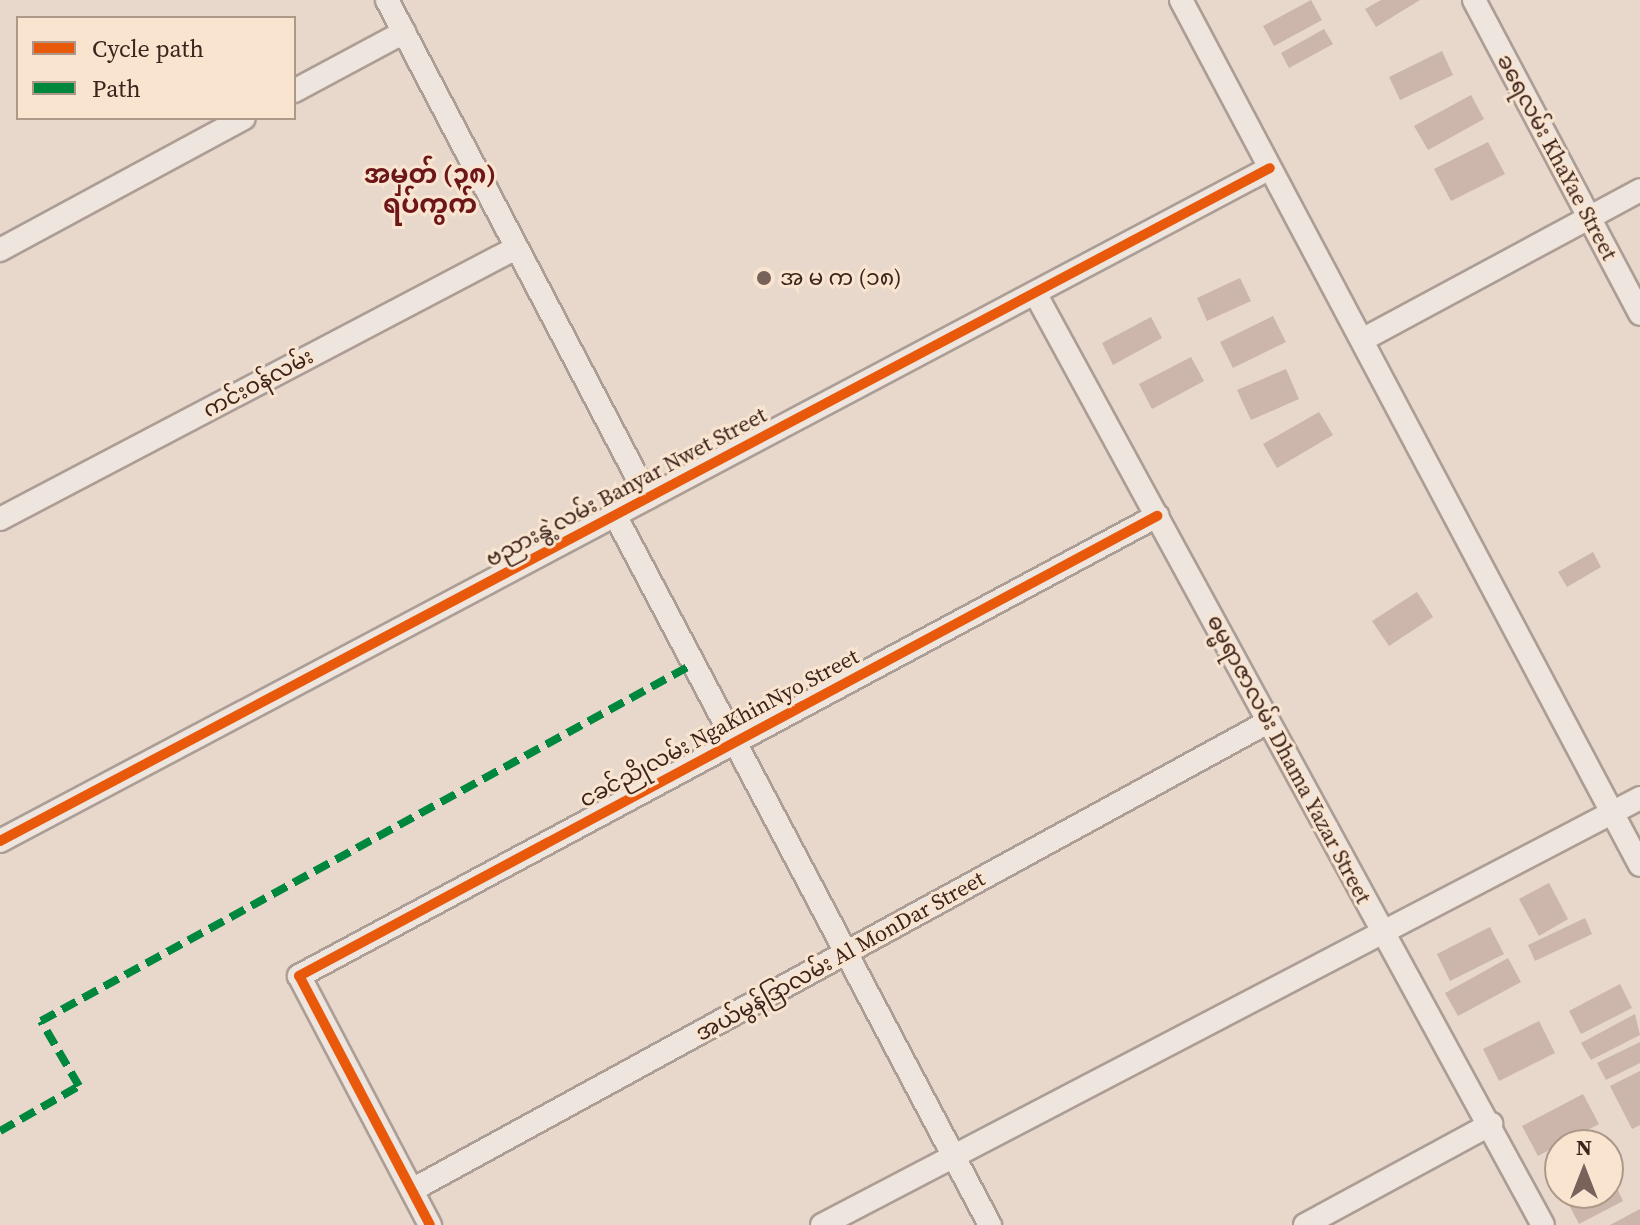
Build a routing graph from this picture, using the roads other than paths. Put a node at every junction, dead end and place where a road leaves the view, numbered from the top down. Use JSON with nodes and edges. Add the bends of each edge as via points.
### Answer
{"nodes":[{"id":1,"x":387,"y":0,"type":"edge"},
{"id":2,"x":1181,"y":0,"type":"edge"},
{"id":3,"x":1474,"y":0,"type":"edge"},
{"id":4,"x":404,"y":32,"type":"junction"},
{"id":5,"x":296,"y":90,"type":"edge"},
{"id":6,"x":240,"y":120,"type":"edge"},
{"id":7,"x":1270,"y":168,"type":"junction"},
{"id":8,"x":1640,"y":190,"type":"edge"},
{"id":9,"x":1589,"y":219,"type":"junction"},
{"id":10,"x":516,"y":248,"type":"junction"},
{"id":11,"x":0,"y":250,"type":"edge"},
{"id":12,"x":1035,"y":293,"type":"junction"},
{"id":13,"x":1640,"y":314,"type":"edge"},
{"id":14,"x":1362,"y":340,"type":"junction"},
{"id":15,"x":648,"y":498,"type":"junction"},
{"id":16,"x":615,"y":515,"type":"junction"},
{"id":17,"x":1157,"y":516,"type":"junction"},
{"id":18,"x":0,"y":519,"type":"edge"},
{"id":19,"x":1268,"y":722,"type":"junction"},
{"id":20,"x":735,"y":743,"type":"junction"},
{"id":21,"x":1640,"y":798,"type":"edge"},
{"id":22,"x":1612,"y":812,"type":"junction"},
{"id":23,"x":0,"y":841,"type":"edge"},
{"id":24,"x":1640,"y":865,"type":"edge"},
{"id":25,"x":1383,"y":932,"type":"junction"},
{"id":26,"x":846,"y":953,"type":"junction"},
{"id":27,"x":1491,"y":1124,"type":"junction"},
{"id":28,"x":953,"y":1157,"type":"junction"},
{"id":29,"x":412,"y":1190,"type":"junction"},
{"id":30,"x":430,"y":1225,"type":"edge"},
{"id":31,"x":822,"y":1225,"type":"edge"},
{"id":32,"x":990,"y":1225,"type":"edge"},
{"id":33,"x":1305,"y":1225,"type":"edge"},
{"id":34,"x":1543,"y":1225,"type":"edge"}],
"edges":[{"from":1,"to":4,"type":"street"},
{"from":2,"to":7,"type":"street"},
{"from":3,"to":9,"type":"street","name":"ခရေလမ်း KhaYae Street"},
{"from":4,"to":5,"type":"street"},
{"from":4,"to":10,"type":"street"},
{"from":6,"to":11,"type":"street"},
{"from":7,"to":12,"type":"street","name":"ဗညားနွဲ့လမ်း Banyar Nwet Street"},
{"from":7,"to":14,"type":"street"},
{"from":8,"to":9,"type":"street"},
{"from":9,"to":13,"type":"street","name":"ခရေလမ်း KhaYae Street"},
{"from":9,"to":14,"type":"street"},
{"from":10,"to":15,"type":"street"},
{"from":10,"to":18,"type":"street","name":"ကင်းဝန်လမ်း"},
{"from":12,"to":15,"type":"street","name":"ဗညားနွဲ့လမ်း Banyar Nwet Street"},
{"from":12,"to":17,"type":"street","name":"ဓမ္မရာဇာလမ်း Dhama Yazar Street"},
{"from":14,"to":22,"type":"street"},
{"from":15,"to":16,"type":"street","name":"ဗညားနွဲ့လမ်း Banyar Nwet Street"},
{"from":16,"to":20,"type":"street"},
{"from":16,"to":23,"type":"street","name":"ဗညားနွဲ့လမ်း Banyar Nwet Street"},
{"from":17,"to":19,"type":"street","name":"ဓမ္မရာဇာလမ်း Dhama Yazar Street"},
{"from":17,"to":20,"type":"street","name":"ငခင်ညိုလမ်း NgaKhinNyo Street"},
{"from":19,"to":25,"type":"street","name":"ဓမ္မရာဇာလမ်း Dhama Yazar Street"},
{"from":19,"to":26,"type":"street","name":"အယ်မွန်ဒြာလမ်း Al MonDar Street"},
{"from":20,"to":26,"type":"street"},
{"from":20,"to":29,"type":"street","name":"ငခင်ညိုလမ်း NgaKhinNyo Street","via":[[299,976]]},
{"from":21,"to":22,"type":"street"},
{"from":22,"to":24,"type":"street"},
{"from":22,"to":25,"type":"street"},
{"from":25,"to":27,"type":"street","name":"ဓမ္မရာဇာလမ်း Dhama Yazar Street"},
{"from":25,"to":28,"type":"street"},
{"from":26,"to":28,"type":"street"},
{"from":26,"to":29,"type":"street","name":"အယ်မွန်ဒြာလမ်း Al MonDar Street"},
{"from":27,"to":33,"type":"street"},
{"from":27,"to":34,"type":"street","name":"ဓမ္မရာဇာလမ်း Dhama Yazar Street"},
{"from":28,"to":31,"type":"street"},
{"from":28,"to":32,"type":"street"},
{"from":29,"to":30,"type":"street"}]}
